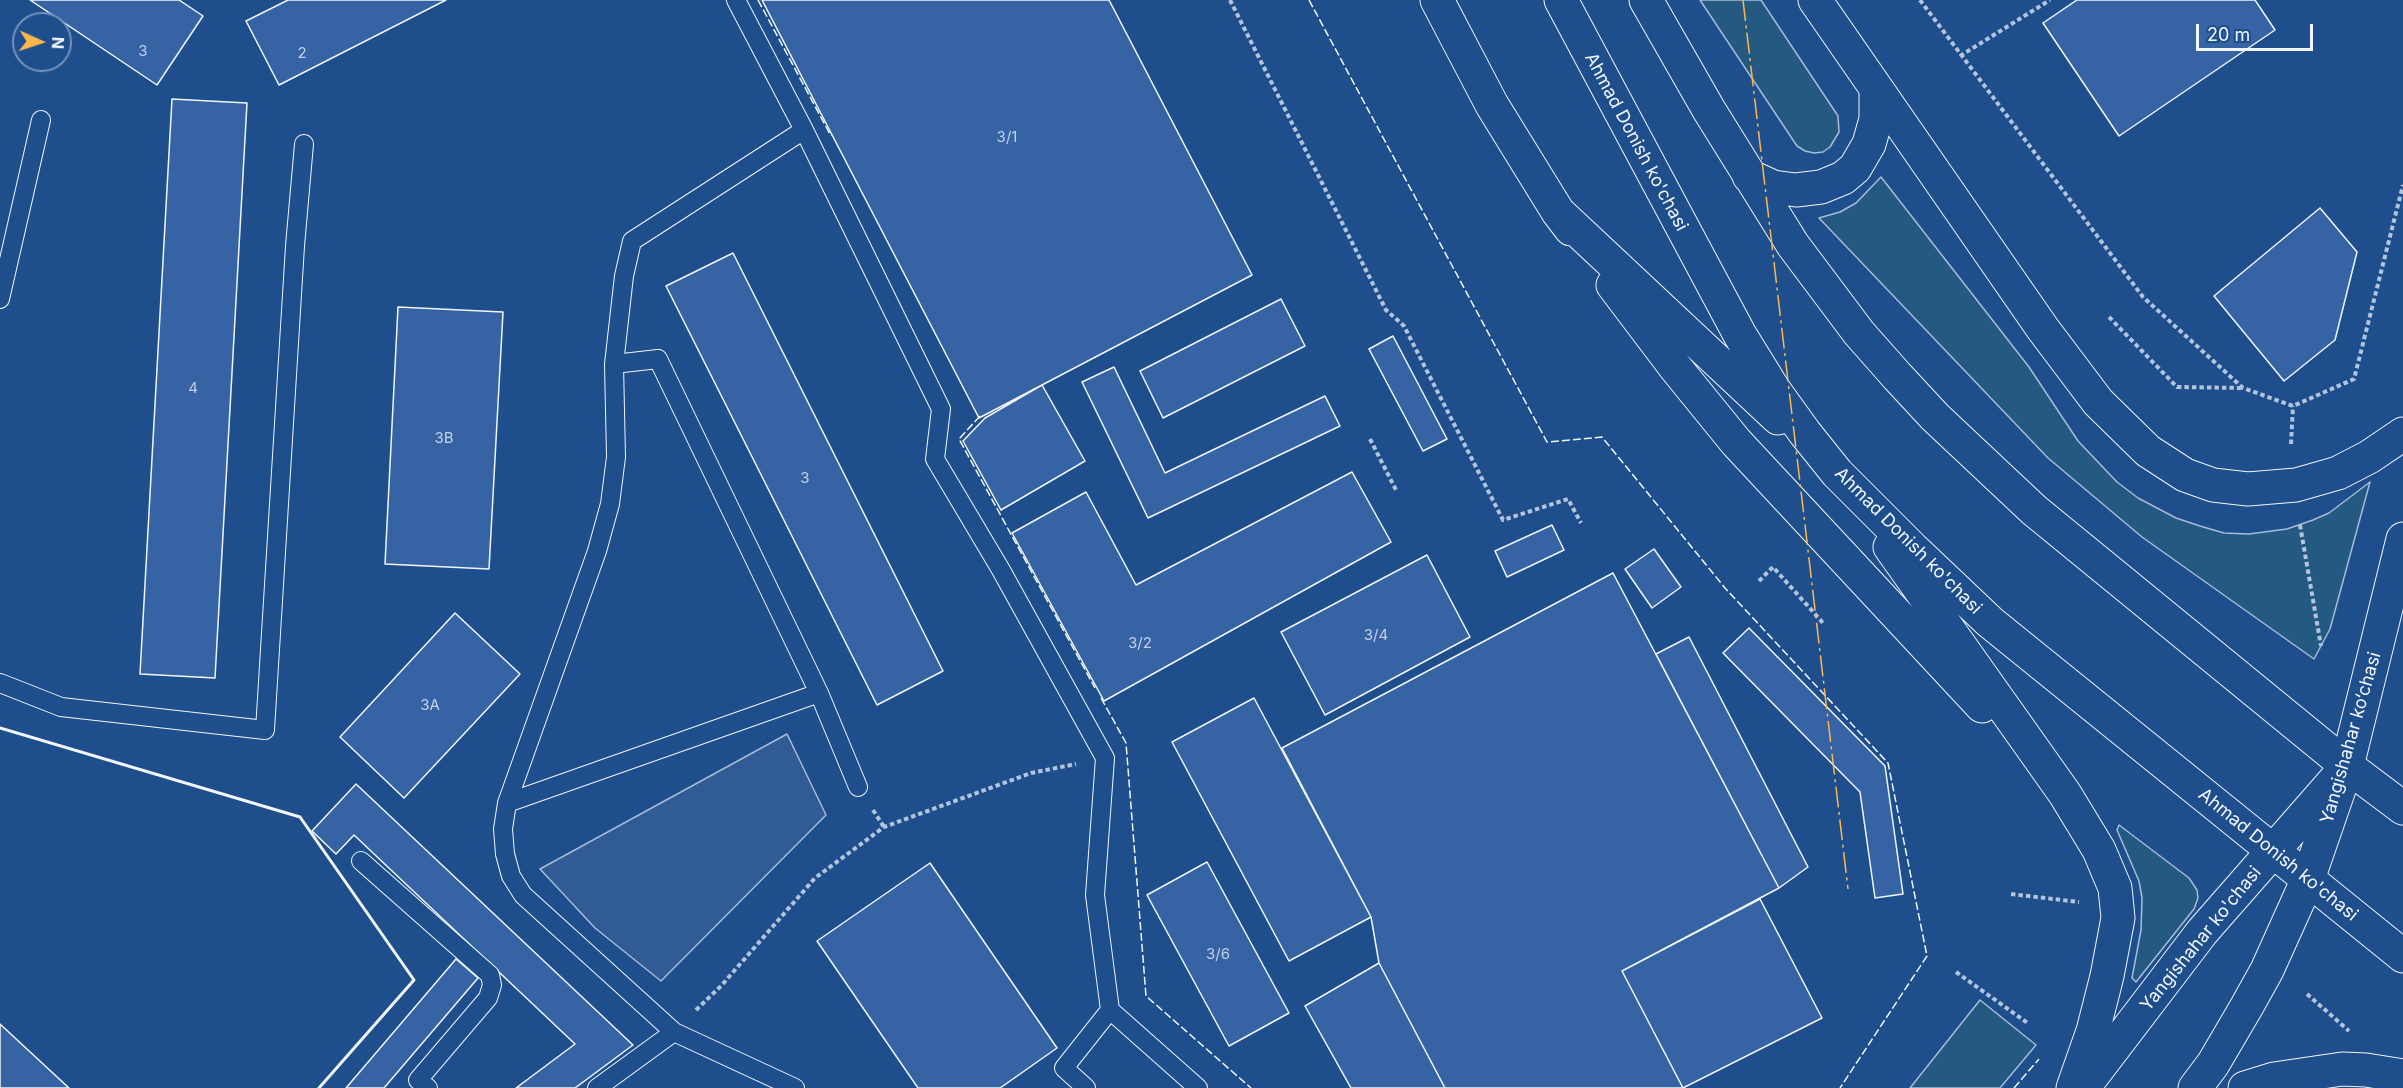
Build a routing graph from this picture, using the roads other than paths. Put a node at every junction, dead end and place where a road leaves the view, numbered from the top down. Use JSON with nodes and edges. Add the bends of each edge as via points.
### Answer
{"nodes":[{"id":1,"x":736,"y":0,"type":"edge"},
{"id":2,"x":1437,"y":0,"type":"edge"},
{"id":3,"x":1561,"y":0,"type":"edge"},
{"id":4,"x":1646,"y":0,"type":"edge"},
{"id":5,"x":1815,"y":0,"type":"edge"},
{"id":6,"x":1876,"y":88,"type":"junction"},
{"id":7,"x":41,"y":120,"type":"dead end"},
{"id":8,"x":804,"y":130,"type":"junction"},
{"id":9,"x":304,"y":144,"type":"dead end"},
{"id":10,"x":1749,"y":176,"type":"junction"},
{"id":11,"x":1558,"y":212,"type":"junction"},
{"id":12,"x":0,"y":299,"type":"edge"},
{"id":13,"x":614,"y":364,"type":"junction"},
{"id":14,"x":2403,"y":434,"type":"edge"},
{"id":15,"x":1837,"y":473,"type":"junction"},
{"id":16,"x":2403,"y":539,"type":"edge"},
{"id":17,"x":0,"y":683,"type":"edge"},
{"id":18,"x":819,"y":693,"type":"junction"},
{"id":19,"x":2347,"y":766,"type":"junction"},
{"id":20,"x":858,"y":787,"type":"dead end"},
{"id":21,"x":2066,"y":794,"type":"junction"},
{"id":22,"x":507,"y":803,"type":"junction"},
{"id":23,"x":2403,"y":808,"type":"edge"},
{"id":24,"x":2273,"y":850,"type":"junction"},
{"id":25,"x":361,"y":861,"type":"dead end"},
{"id":26,"x":2308,"y":879,"type":"junction"},
{"id":27,"x":2403,"y":956,"type":"edge"},
{"id":28,"x":1110,"y":1010,"type":"junction"},
{"id":29,"x":674,"y":1032,"type":"junction"},
{"id":30,"x":2403,"y":1076,"type":"edge"},
{"id":31,"x":418,"y":1085,"type":"edge"},
{"id":32,"x":597,"y":1088,"type":"edge"},
{"id":33,"x":795,"y":1088,"type":"edge"},
{"id":34,"x":1086,"y":1088,"type":"edge"},
{"id":35,"x":1198,"y":1088,"type":"edge"},
{"id":36,"x":2073,"y":1088,"type":"edge"},
{"id":37,"x":2083,"y":1088,"type":"edge"},
{"id":38,"x":2195,"y":1088,"type":"edge"},
{"id":39,"x":2245,"y":1088,"type":"edge"}],
"edges":[{"from":1,"to":8,"type":"lane"},
{"from":2,"to":11,"type":"main road","via":[[1492,105]]},
{"from":3,"to":15,"type":"main road","name":"Ahmad Donish ko'chasi","via":[[1740,334],[1780,399]]},
{"from":4,"to":10,"type":"main road"},
{"from":5,"to":6,"type":"main road"},
{"from":6,"to":10,"type":"main road","via":[[1876,119],[1869,144],[1855,168],[1843,178],[1821,187],[1796,190],[1773,187]]},
{"from":6,"to":14,"type":"main road","via":[[2098,402],[2166,464],[2213,485],[2273,488],[2317,480],[2352,467]]},
{"from":7,"to":12,"type":"lane"},
{"from":8,"to":13,"type":"lane","via":[[632,241]]},
{"from":8,"to":28,"type":"lane","via":[[941,409],[935,459],[1104,758],[1095,895]]},
{"from":9,"to":17,"type":"lane","via":[[265,730],[61,707]]},
{"from":10,"to":19,"type":"main road","via":[[1793,245],[1859,333],[1935,417],[2034,510]]},
{"from":11,"to":15,"type":"main road"},
{"from":11,"to":21,"type":"main road","via":[[1736,442]]},
{"from":13,"to":18,"type":"lane","via":[[658,359]]},
{"from":13,"to":22,"type":"lane","via":[[616,458],[610,504],[597,551]]},
{"from":15,"to":21,"type":"main road"},
{"from":15,"to":24,"type":"main road","name":"Ahmad Donish ko'chasi","via":[[1990,622]]},
{"from":16,"to":19,"type":"main road","name":"Yangishahar ko‘chasi"},
{"from":18,"to":20,"type":"lane"},
{"from":18,"to":22,"type":"lane"},
{"from":19,"to":23,"type":"main road"},
{"from":19,"to":24,"type":"main road","name":"Yangishahar ko'chasi"},
{"from":19,"to":26,"type":"main road","name":"Yangishahar ko‘chasi"},
{"from":21,"to":36,"type":"main road","via":[[2111,876],[2118,909],[2108,976]]},
{"from":22,"to":29,"type":"lane","via":[[503,828],[505,854],[511,876],[523,895]]},
{"from":24,"to":26,"type":"main road","name":"Ahmad Donish ko'chasi"},
{"from":24,"to":37,"type":"main road","name":"Yangishahar ko'chasi","via":[[2202,932]]},
{"from":25,"to":31,"type":"lane","via":[[490,975],[488,998]]},
{"from":26,"to":27,"type":"main road","name":"Ahmad Donish ko'chasi"},
{"from":26,"to":38,"type":"main road","name":"Yangishahar ko‘chasi","via":[[2267,970]]},
{"from":28,"to":34,"type":"lane","via":[[1064,1068]]},
{"from":28,"to":35,"type":"lane"},
{"from":29,"to":32,"type":"lane"},
{"from":29,"to":33,"type":"lane"},
{"from":30,"to":39,"type":"main road","via":[[2342,1069],[2274,1079]]}]}
